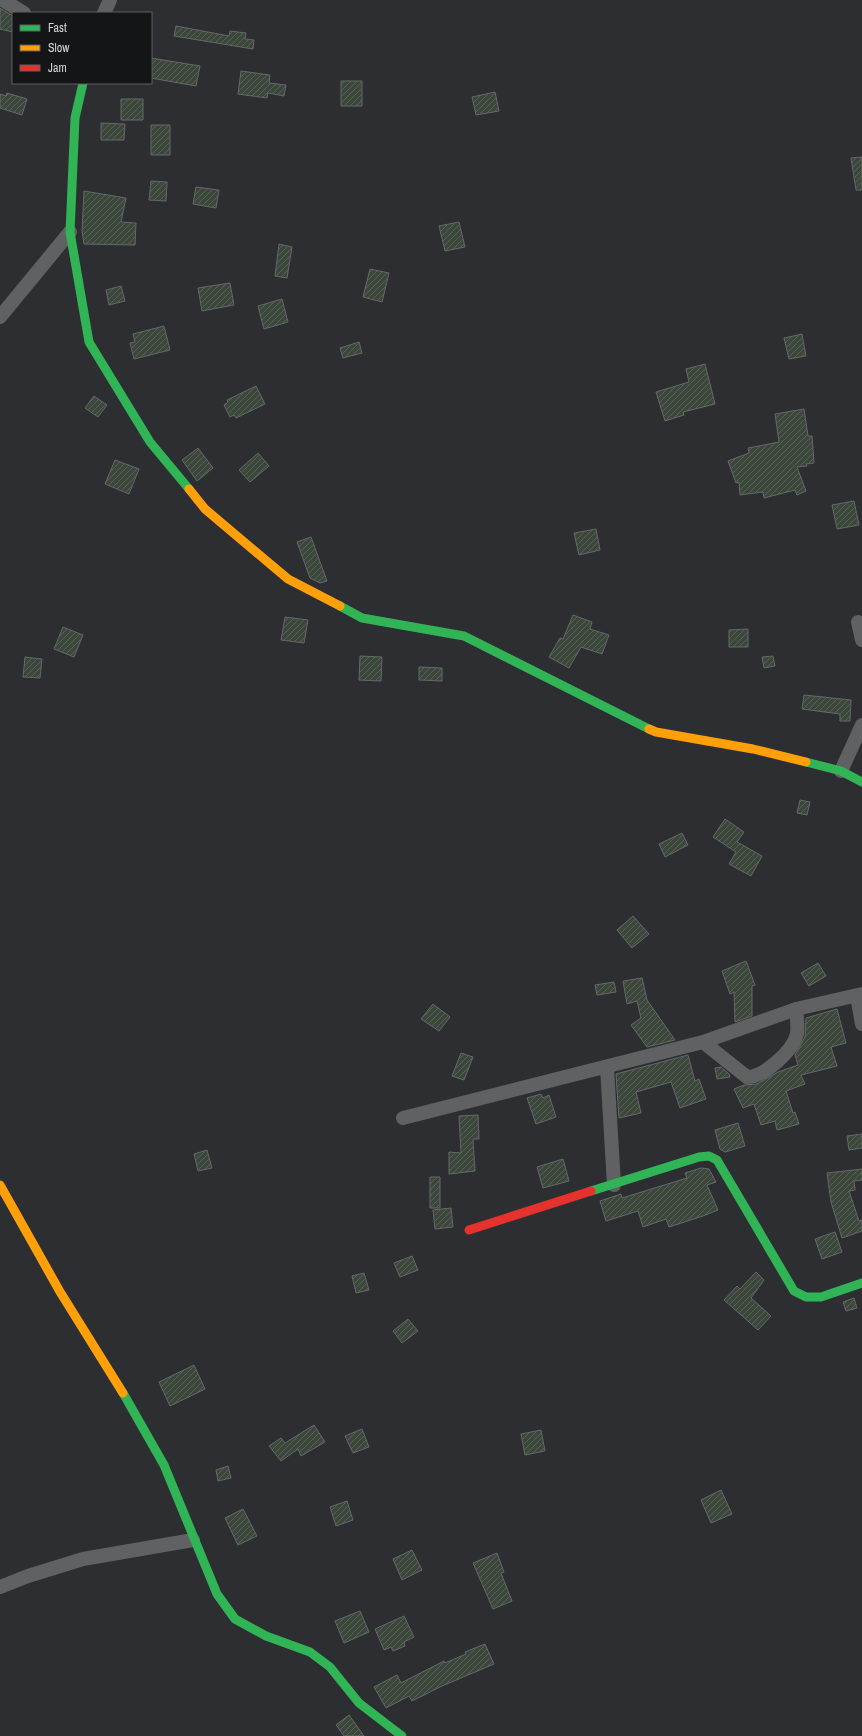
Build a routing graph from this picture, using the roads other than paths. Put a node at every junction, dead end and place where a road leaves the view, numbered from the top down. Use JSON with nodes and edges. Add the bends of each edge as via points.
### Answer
{"nodes":[{"id":1,"x":3,"y":0,"type":"edge"},
{"id":2,"x":110,"y":0,"type":"edge"},
{"id":3,"x":22,"y":12,"type":"edge"},
{"id":4,"x":104,"y":12,"type":"edge"},
{"id":5,"x":83,"y":84,"type":"edge"},
{"id":6,"x":70,"y":232,"type":"junction"},
{"id":7,"x":0,"y":317,"type":"edge"},
{"id":8,"x":858,"y":622,"type":"dead end"},
{"id":9,"x":862,"y":640,"type":"edge"},
{"id":10,"x":862,"y":725,"type":"edge"},
{"id":11,"x":842,"y":771,"type":"junction"},
{"id":12,"x":862,"y":782,"type":"edge"},
{"id":13,"x":860,"y":995,"type":"edge"},
{"id":14,"x":796,"y":1009,"type":"junction"},
{"id":15,"x":862,"y":1024,"type":"edge"},
{"id":16,"x":703,"y":1042,"type":"junction"},
{"id":17,"x":607,"y":1066,"type":"junction"},
{"id":18,"x":403,"y":1118,"type":"dead end"},
{"id":19,"x":0,"y":1185,"type":"edge"},
{"id":20,"x":614,"y":1186,"type":"junction"},
{"id":21,"x":469,"y":1230,"type":"dead end"},
{"id":22,"x":862,"y":1283,"type":"edge"},
{"id":23,"x":193,"y":1540,"type":"junction"},
{"id":24,"x":0,"y":1587,"type":"edge"},
{"id":25,"x":402,"y":1736,"type":"edge"}],
"edges":[{"from":1,"to":3,"type":"street"},
{"from":2,"to":4,"type":"street"},
{"from":5,"to":6,"type":"street","via":[[75,118]]},
{"from":6,"to":7,"type":"street"},
{"from":6,"to":11,"type":"street","via":[[89,342],[150,442],[205,508],[288,579],[362,618],[464,636],[656,732],[753,749]]},
{"from":8,"to":9,"type":"street"},
{"from":10,"to":11,"type":"street"},
{"from":11,"to":12,"type":"street"},
{"from":13,"to":14,"type":"street"},
{"from":13,"to":15,"type":"street"},
{"from":14,"to":16,"type":"street"},
{"from":14,"to":16,"type":"street","via":[[797,1035],[774,1064],[755,1077],[747,1077]]},
{"from":16,"to":17,"type":"street"},
{"from":17,"to":18,"type":"street"},
{"from":17,"to":20,"type":"street"},
{"from":19,"to":23,"type":"street","via":[[160,1459]]},
{"from":20,"to":21,"type":"street"},
{"from":20,"to":22,"type":"street","via":[[699,1157],[709,1156],[716,1160],[794,1292],[806,1297],[821,1297]]},
{"from":23,"to":24,"type":"street","via":[[83,1559]]},
{"from":23,"to":25,"type":"street","via":[[217,1594],[236,1619],[266,1636],[310,1652],[330,1667],[359,1703]]}]}
